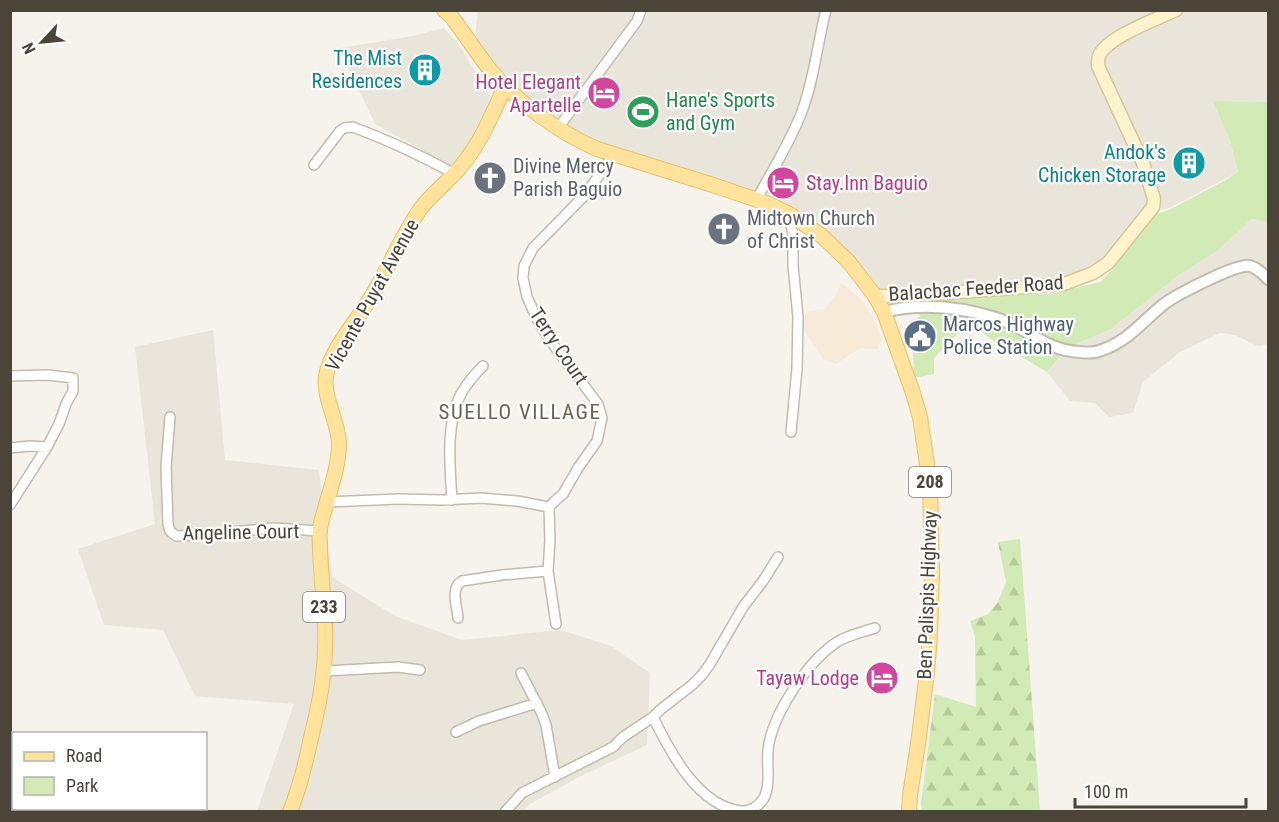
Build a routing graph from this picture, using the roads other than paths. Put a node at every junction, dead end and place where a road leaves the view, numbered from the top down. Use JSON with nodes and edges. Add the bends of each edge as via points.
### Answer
{"nodes":[{"id":1,"x":641,"y":10,"type":"edge"},
{"id":2,"x":826,"y":10,"type":"edge"},
{"id":3,"x":1176,"y":10,"type":"edge"},
{"id":4,"x":448,"y":12,"type":"edge"},
{"id":5,"x":505,"y":86,"type":"junction"},
{"id":6,"x":558,"y":128,"type":"junction"},
{"id":7,"x":614,"y":154,"type":"junction"},
{"id":8,"x":314,"y":165,"type":"dead end"},
{"id":9,"x":455,"y":174,"type":"junction"},
{"id":10,"x":756,"y":200,"type":"junction"},
{"id":11,"x":789,"y":214,"type":"junction"},
{"id":12,"x":1269,"y":279,"type":"edge"},
{"id":13,"x":875,"y":296,"type":"junction"},
{"id":14,"x":884,"y":312,"type":"junction"},
{"id":15,"x":483,"y":366,"type":"dead end"},
{"id":16,"x":10,"y":376,"type":"edge"},
{"id":17,"x":170,"y":417,"type":"dead end"},
{"id":18,"x":791,"y":432,"type":"dead end"},
{"id":19,"x":47,"y":447,"type":"junction"},
{"id":20,"x":10,"y":448,"type":"edge"},
{"id":21,"x":452,"y":500,"type":"junction"},
{"id":22,"x":327,"y":502,"type":"junction"},
{"id":23,"x":10,"y":505,"type":"edge"},
{"id":24,"x":549,"y":507,"type":"junction"},
{"id":25,"x":320,"y":531,"type":"junction"},
{"id":26,"x":778,"y":556,"type":"dead end"},
{"id":27,"x":548,"y":571,"type":"junction"},
{"id":28,"x":458,"y":618,"type":"dead end"},
{"id":29,"x":556,"y":624,"type":"dead end"},
{"id":30,"x":875,"y":628,"type":"dead end"},
{"id":31,"x":420,"y":670,"type":"dead end"},
{"id":32,"x":325,"y":671,"type":"junction"},
{"id":33,"x":521,"y":673,"type":"dead end"},
{"id":34,"x":537,"y":703,"type":"junction"},
{"id":35,"x":653,"y":717,"type":"junction"},
{"id":36,"x":456,"y":732,"type":"dead end"},
{"id":37,"x":555,"y":777,"type":"junction"},
{"id":38,"x":290,"y":812,"type":"edge"},
{"id":39,"x":505,"y":812,"type":"edge"},
{"id":40,"x":909,"y":812,"type":"edge"}],
"edges":[{"from":1,"to":6,"type":"street","via":[[637,21]]},
{"from":2,"to":10,"type":"street","via":[[801,113]]},
{"from":3,"to":13,"type":"main road","name":"Balacbac Feeder Road","via":[[1126,33],[1098,57],[1098,66],[1143,163],[1154,199],[1153,207],[1108,263],[1064,284]]},
{"from":4,"to":5,"type":"main road","number":"208"},
{"from":5,"to":6,"type":"main road","number":"208"},
{"from":5,"to":9,"type":"main road","name":"Vicente Puyat Avenue","number":"233","via":[[489,123]]},
{"from":6,"to":7,"type":"main road","number":"208"},
{"from":7,"to":10,"type":"main road","number":"208"},
{"from":7,"to":24,"type":"street","name":"Terry Court","via":[[584,196],[533,248],[524,266],[527,297],[537,319],[598,404],[602,418],[597,441],[563,494]]},
{"from":8,"to":9,"type":"street","via":[[340,131],[348,127],[399,146]]},
{"from":9,"to":22,"type":"main road","name":"Vicente Puyat Avenue","number":"233","via":[[430,196],[411,223],[329,365],[326,389],[339,443],[336,473]]},
{"from":10,"to":11,"type":"main road","number":"208"},
{"from":11,"to":13,"type":"main road","number":"208","via":[[822,236],[849,262]]},
{"from":11,"to":18,"type":"street","via":[[798,317]]},
{"from":12,"to":14,"type":"street","via":[[1247,265],[1232,269],[1166,303],[1111,347],[1088,353],[1057,348],[998,318],[962,310],[910,307]]},
{"from":13,"to":14,"type":"main road","number":"208"},
{"from":14,"to":40,"type":"main road","name":"Ben Palispis Highway","number":"208","via":[[920,417],[930,484],[930,635]]},
{"from":15,"to":21,"type":"street","via":[[456,406],[449,462]]},
{"from":16,"to":19,"type":"street","via":[[73,378],[73,391]]},
{"from":17,"to":25,"type":"street","name":"Angeline Court","via":[[166,467],[168,524],[176,536],[274,528]]},
{"from":19,"to":20,"type":"street"},
{"from":19,"to":23,"type":"street"},
{"from":21,"to":22,"type":"street"},
{"from":21,"to":24,"type":"street","via":[[481,498]]},
{"from":22,"to":25,"type":"main road","name":"Vicente Puyat Avenue","number":"233"},
{"from":24,"to":27,"type":"street"},
{"from":25,"to":32,"type":"main road","name":"Vicente Puyat Avenue","number":"233"},
{"from":26,"to":35,"type":"street","via":[[702,675]]},
{"from":27,"to":28,"type":"street","via":[[458,583]]},
{"from":27,"to":29,"type":"street"},
{"from":30,"to":35,"type":"street","via":[[837,642],[793,690],[774,725],[764,798],[753,808],[729,808],[700,790],[664,740]]},
{"from":31,"to":32,"type":"street","via":[[398,667]]},
{"from":32,"to":38,"type":"main road","name":"Vicente Puyat Avenue","number":"233","via":[[311,740]]},
{"from":33,"to":34,"type":"street"},
{"from":34,"to":36,"type":"street"},
{"from":34,"to":37,"type":"street","via":[[546,725]]},
{"from":35,"to":37,"type":"street","via":[[613,747]]},
{"from":37,"to":39,"type":"street","via":[[522,793]]}]}
